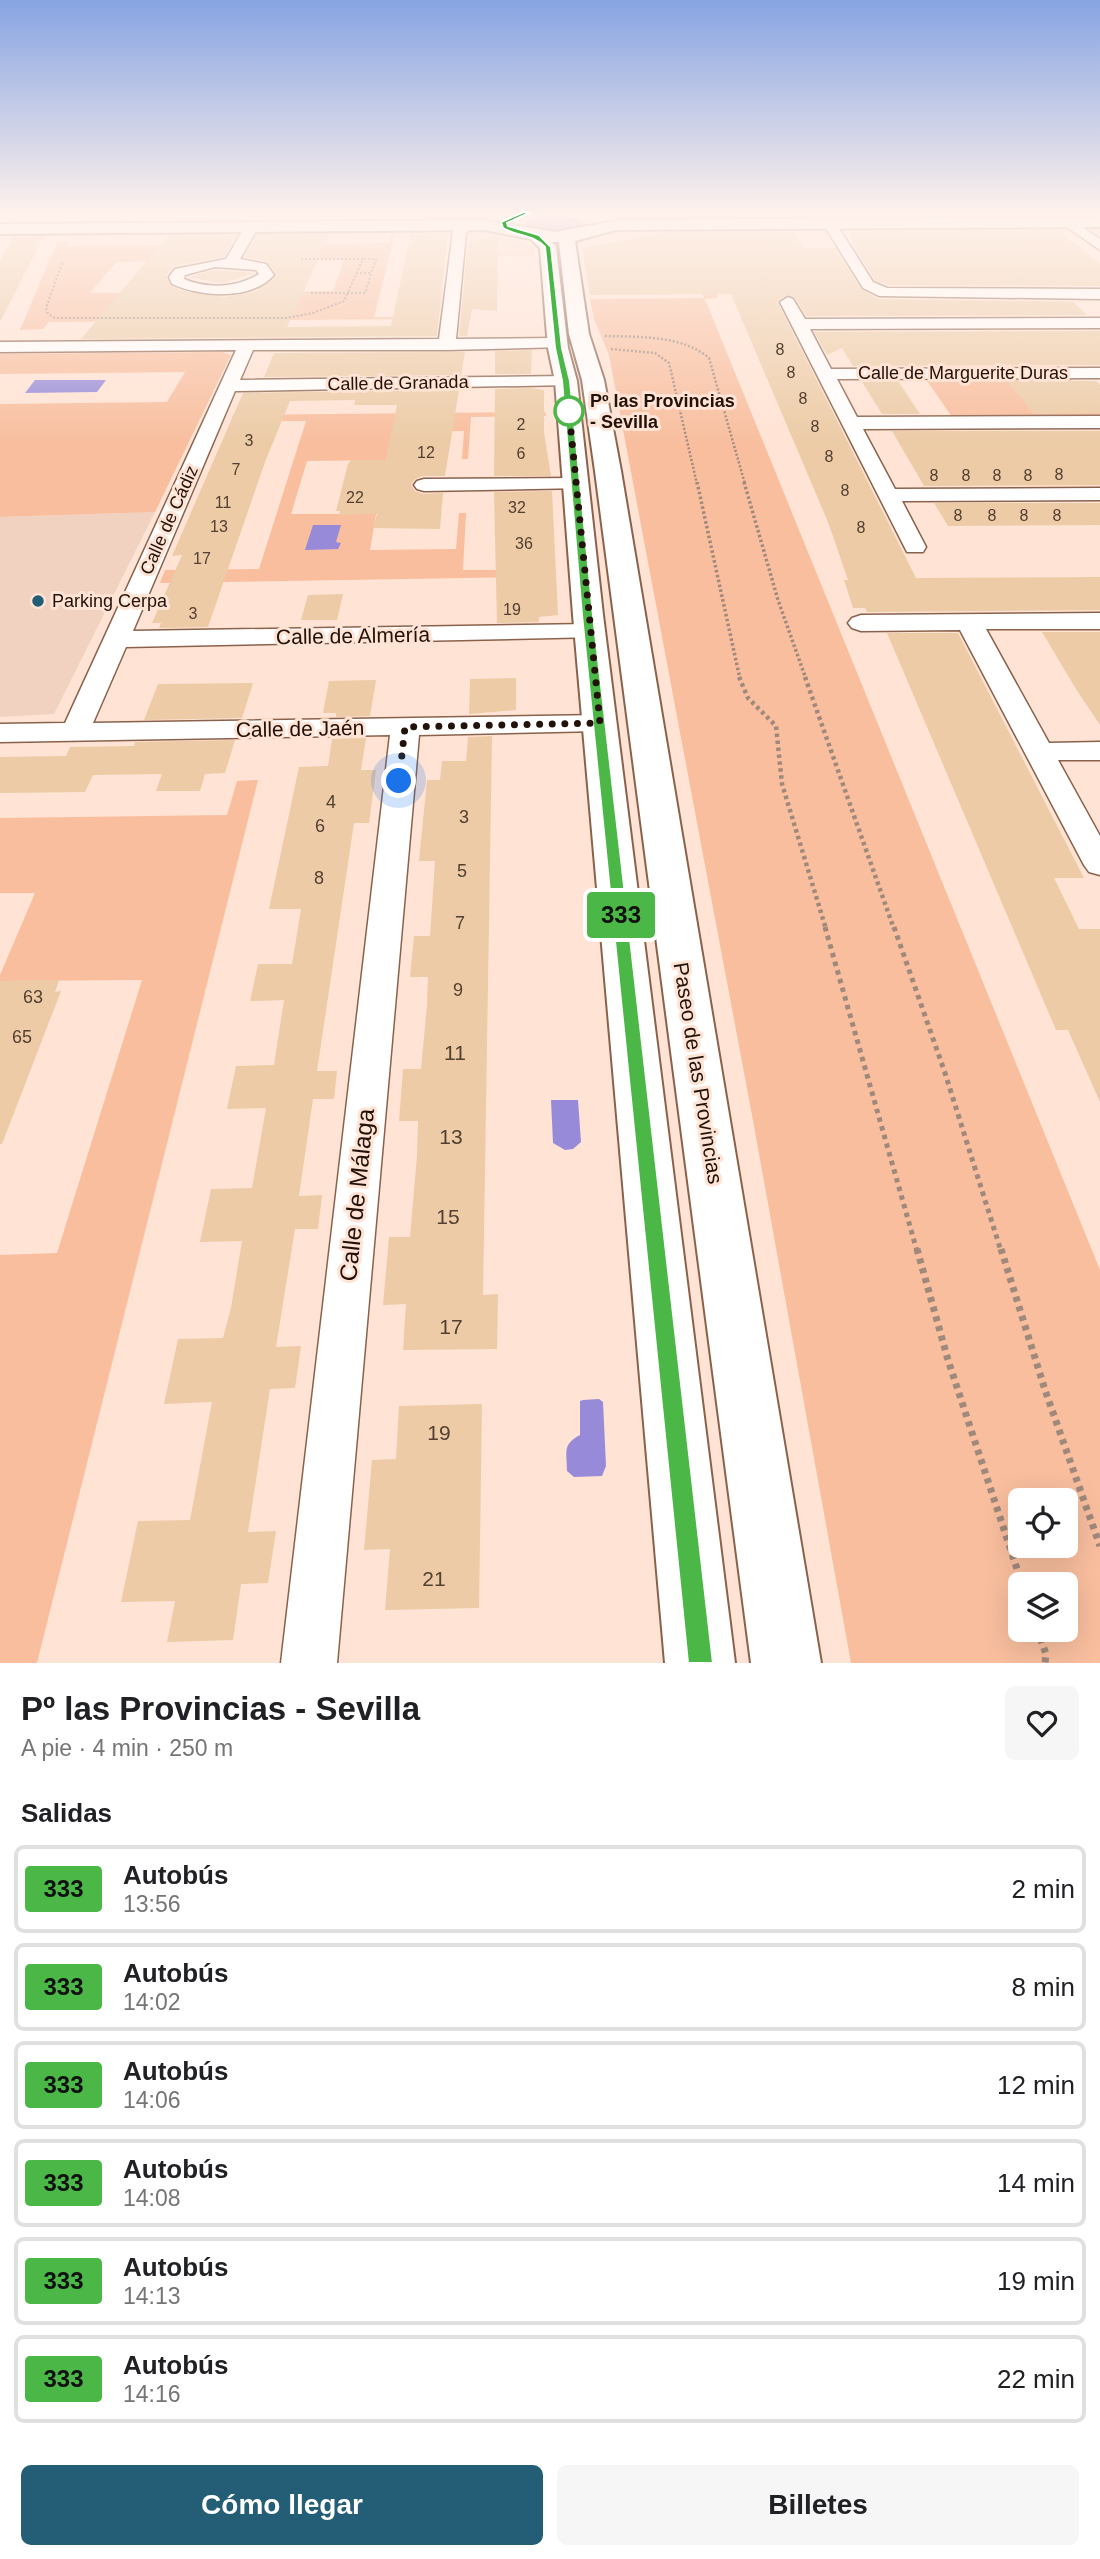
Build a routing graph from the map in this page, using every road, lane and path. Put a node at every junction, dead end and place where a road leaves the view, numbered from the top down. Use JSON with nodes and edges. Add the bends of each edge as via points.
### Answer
{"nodes":[{"id":1,"x":366,"y":291,"type":"edge"},
{"id":2,"x":453,"y":291,"type":"edge"},
{"id":3,"x":562,"y":291,"type":"edge"},
{"id":4,"x":572,"y":291,"type":"edge"},
{"id":5,"x":879,"y":291,"type":"edge"},
{"id":6,"x":311,"y":293,"type":"dead end"},
{"id":7,"x":1100,"y":293,"type":"edge"},
{"id":8,"x":788,"y":302,"type":"dead end"},
{"id":9,"x":1085,"y":304,"type":"dead end"},
{"id":10,"x":1100,"y":321,"type":"edge"},
{"id":11,"x":800,"y":324,"type":"junction"},
{"id":12,"x":579,"y":343,"type":"junction"},
{"id":13,"x":447,"y":345,"type":"junction"},
{"id":14,"x":246,"y":347,"type":"junction"},
{"id":15,"x":0,"y":348,"type":"edge"},
{"id":16,"x":1100,"y":373,"type":"edge"},
{"id":17,"x":826,"y":374,"type":"junction"},
{"id":18,"x":566,"y":381,"type":"junction"},
{"id":19,"x":229,"y":386,"type":"junction"},
{"id":20,"x":1100,"y":422,"type":"edge"},
{"id":21,"x":851,"y":423,"type":"junction"},
{"id":22,"x":577,"y":484,"type":"junction"},
{"id":23,"x":424,"y":486,"type":"dead end"},
{"id":24,"x":1100,"y":494,"type":"edge"},
{"id":25,"x":888,"y":495,"type":"junction"},
{"id":26,"x":915,"y":547,"type":"dead end"},
{"id":27,"x":1100,"y":621,"type":"edge"},
{"id":28,"x":969,"y":622,"type":"junction"},
{"id":29,"x":861,"y":623,"type":"dead end"},
{"id":30,"x":590,"y":632,"type":"junction"},
{"id":31,"x":116,"y":639,"type":"junction"},
{"id":32,"x":600,"y":723,"type":"junction"},
{"id":33,"x":405,"y":727,"type":"junction"},
{"id":34,"x":75,"y":732,"type":"junction"},
{"id":35,"x":0,"y":733,"type":"edge"},
{"id":36,"x":1038,"y":751,"type":"junction"},
{"id":37,"x":1100,"y":751,"type":"edge"},
{"id":38,"x":1100,"y":865,"type":"edge"},
{"id":39,"x":1100,"y":1546,"type":"edge"},
{"id":40,"x":1018,"y":1572,"type":"edge"},
{"id":41,"x":1041,"y":1642,"type":"edge"},
{"id":42,"x":309,"y":1663,"type":"edge"},
{"id":43,"x":701,"y":1663,"type":"edge"},
{"id":44,"x":786,"y":1663,"type":"edge"},
{"id":45,"x":1045,"y":1663,"type":"edge"}],
"edges":[{"from":1,"to":6,"type":"path"},
{"from":2,"to":13,"type":"street"},
{"from":3,"to":12,"type":"street","name":"Paseo de las Provincias"},
{"from":4,"to":12,"type":"street","name":"Paseo de las Provincias"},
{"from":5,"to":7,"type":"street"},
{"from":8,"to":11,"type":"street","name":"Calle de Marguerite Duras"},
{"from":9,"to":10,"type":"street"},
{"from":10,"to":11,"type":"street"},
{"from":11,"to":17,"type":"street","name":"Calle de Marguerite Duras"},
{"from":12,"to":13,"type":"street"},
{"from":12,"to":18,"type":"street","name":"Paseo de las Provincias"},
{"from":12,"to":39,"type":"path","via":[[639,338],[704,351],[709,358],[778,600],[945,1073],[1045,1391]]},
{"from":12,"to":40,"type":"path","via":[[655,353],[669,363],[739,676],[748,698],[776,726],[782,784],[948,1360]]},
{"from":12,"to":44,"type":"street","name":"Paseo de las Provincias","via":[[593,380],[620,550]]},
{"from":13,"to":14,"type":"street"},
{"from":14,"to":15,"type":"street"},
{"from":14,"to":19,"type":"street","name":"Calle de Cádiz"},
{"from":16,"to":17,"type":"street","name":"Calle de Marguerite Duras"},
{"from":17,"to":21,"type":"street","name":"Calle de Marguerite Duras"},
{"from":18,"to":19,"type":"street","name":"Calle de Granada"},
{"from":18,"to":22,"type":"street","name":"Paseo de las Provincias"},
{"from":19,"to":31,"type":"street","name":"Calle de Cádiz"},
{"from":20,"to":21,"type":"street"},
{"from":21,"to":25,"type":"street","name":"Calle de Marguerite Duras"},
{"from":22,"to":23,"type":"street"},
{"from":22,"to":30,"type":"street","name":"Paseo de las Provincias"},
{"from":24,"to":25,"type":"street"},
{"from":25,"to":26,"type":"street","name":"Calle de Marguerite Duras"},
{"from":27,"to":28,"type":"street"},
{"from":28,"to":29,"type":"street"},
{"from":28,"to":36,"type":"street"},
{"from":30,"to":31,"type":"street","name":"Calle de Almería"},
{"from":30,"to":32,"type":"street","name":"Paseo de las Provincias"},
{"from":31,"to":34,"type":"street","name":"Calle de Cádiz"},
{"from":32,"to":33,"type":"street","name":"Calle de Jaén"},
{"from":32,"to":43,"type":"street","name":"Paseo de las Provincias"},
{"from":33,"to":34,"type":"street","name":"Calle de Jaén"},
{"from":33,"to":42,"type":"street","name":"Calle de Málaga"},
{"from":34,"to":35,"type":"street","name":"Calle de Jaén"},
{"from":36,"to":37,"type":"street"},
{"from":36,"to":38,"type":"street"},
{"from":41,"to":45,"type":"path"}]}
